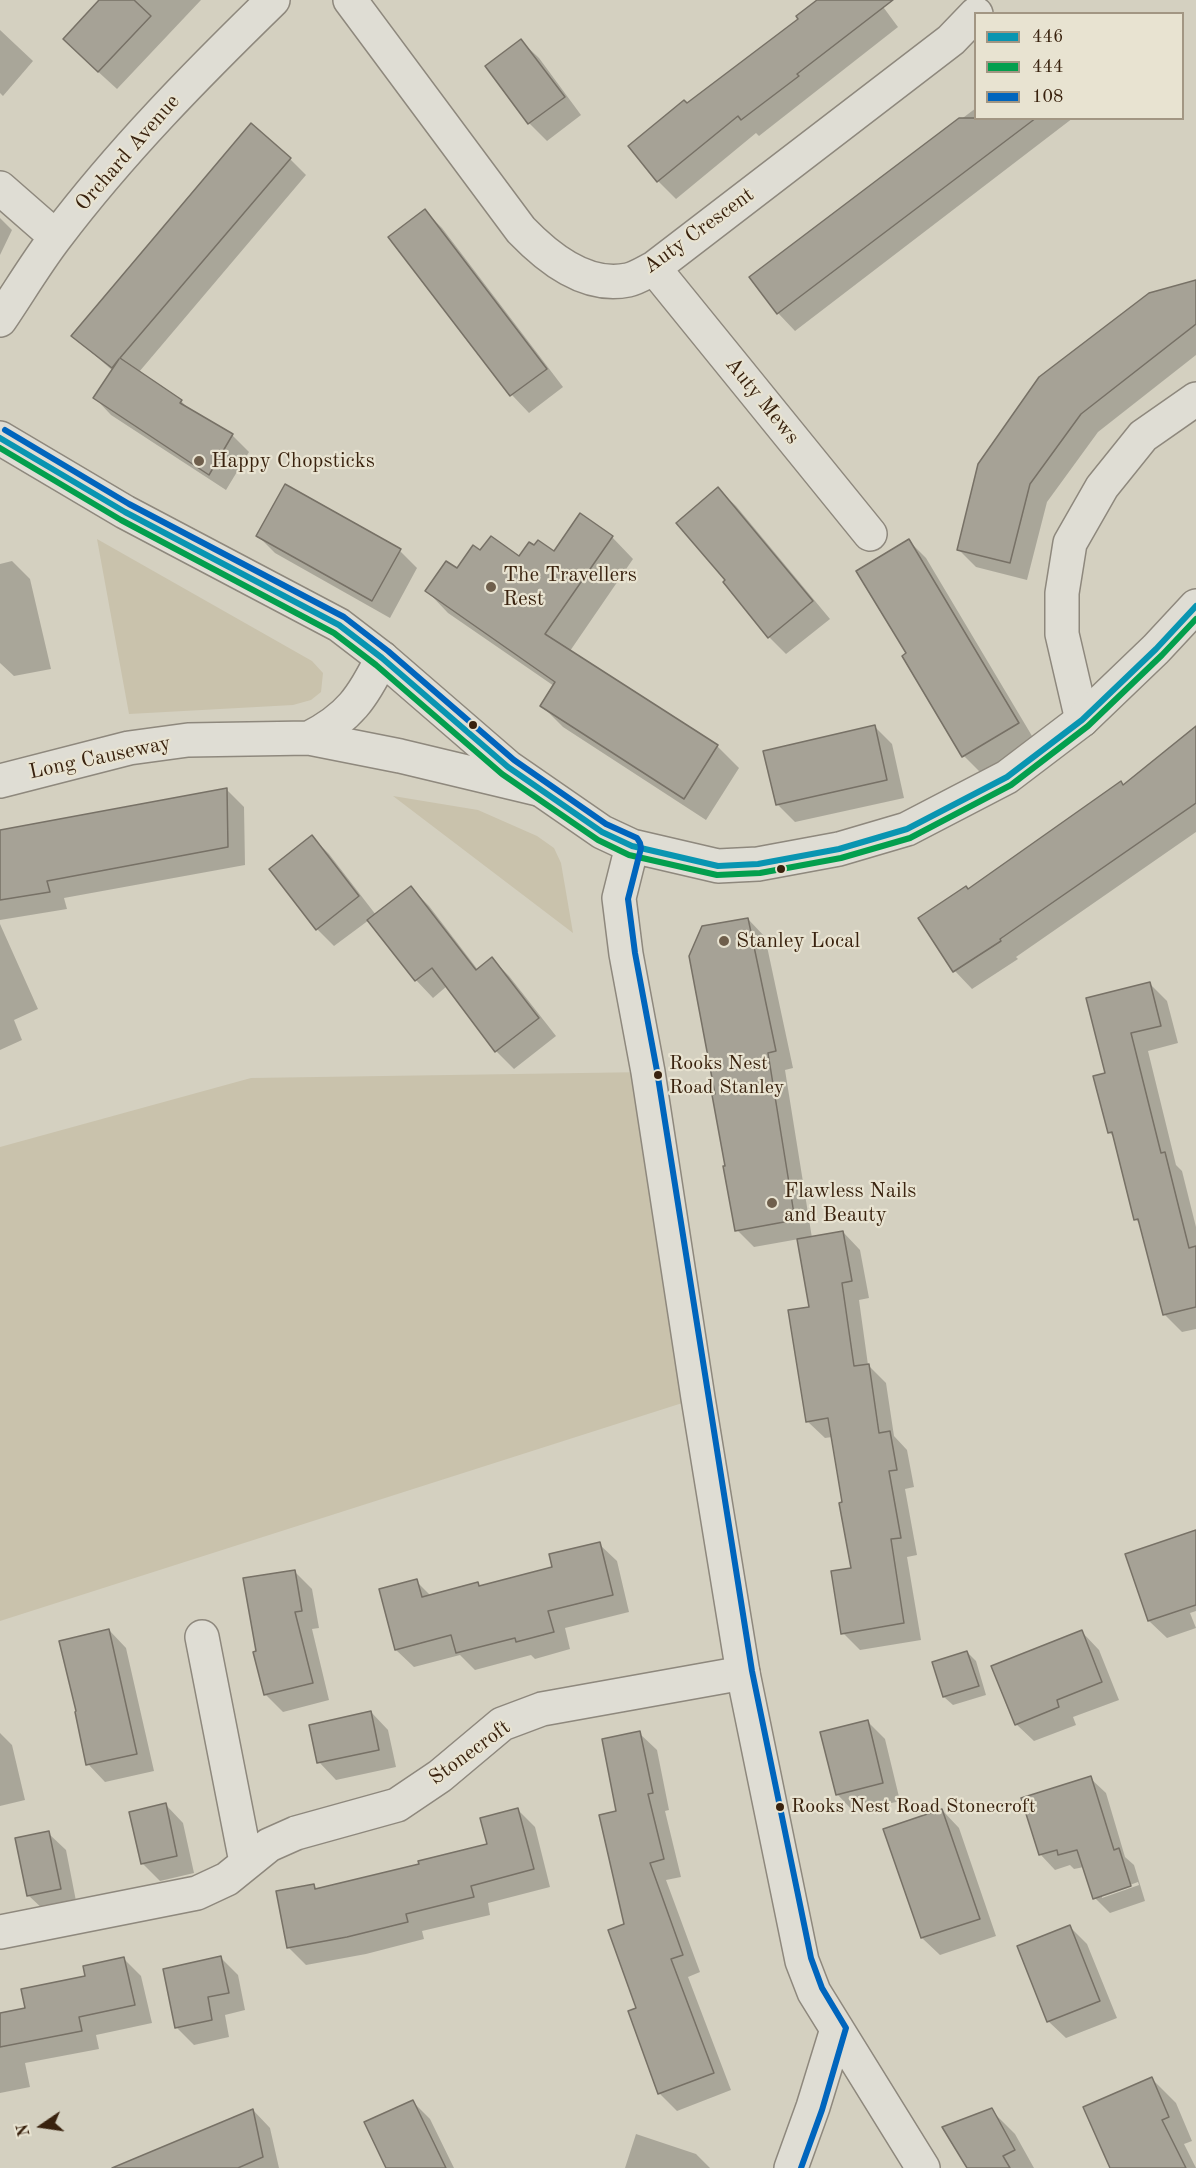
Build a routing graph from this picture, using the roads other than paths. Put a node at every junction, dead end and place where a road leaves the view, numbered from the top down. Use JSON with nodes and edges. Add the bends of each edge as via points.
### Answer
{"nodes":[{"id":1,"x":273,"y":0,"type":"edge"},
{"id":2,"x":350,"y":0,"type":"edge"},
{"id":3,"x":974,"y":16,"type":"edge"},
{"id":4,"x":0,"y":188,"type":"edge"},
{"id":5,"x":56,"y":237,"type":"junction"},
{"id":6,"x":654,"y":268,"type":"junction"},
{"id":7,"x":0,"y":320,"type":"edge"},
{"id":8,"x":1196,"y":399,"type":"edge"},
{"id":9,"x":0,"y":438,"type":"edge"},
{"id":10,"x":870,"y":534,"type":"dead end"},
{"id":11,"x":1196,"y":606,"type":"edge"},
{"id":12,"x":382,"y":658,"type":"junction"},
{"id":13,"x":1082,"y":720,"type":"junction"},
{"id":14,"x":309,"y":738,"type":"junction"},
{"id":15,"x":0,"y":781,"type":"edge"},
{"id":16,"x":538,"y":789,"type":"junction"},
{"id":17,"x":632,"y":846,"type":"junction"},
{"id":18,"x":202,"y":1637,"type":"dead end"},
{"id":19,"x":743,"y":1673,"type":"junction"},
{"id":20,"x":246,"y":1862,"type":"junction"},
{"id":21,"x":0,"y":1932,"type":"edge"},
{"id":22,"x":837,"y":2029,"type":"junction"},
{"id":23,"x":791,"y":2168,"type":"edge"},
{"id":24,"x":923,"y":2168,"type":"edge"}],
"edges":[{"from":1,"to":5,"type":"street","name":"Orchard Avenue","via":[[135,141]]},
{"from":2,"to":6,"type":"street","name":"Auty Crescent","via":[[521,230],[544,253],[573,272],[603,281],[628,280]]},
{"from":3,"to":6,"type":"street","name":"Auty Crescent","via":[[925,61]]},
{"from":4,"to":5,"type":"street"},
{"from":5,"to":7,"type":"street","name":"Orchard Avenue"},
{"from":6,"to":10,"type":"street","name":"Auty Mews"},
{"from":8,"to":13,"type":"street","via":[[1143,436],[1102,487],[1070,543],[1062,593],[1062,634]]},
{"from":9,"to":12,"type":"street","via":[[125,512],[339,625]]},
{"from":11,"to":13,"type":"street"},
{"from":12,"to":14,"type":"street","name":"Long Causeway","via":[[365,692],[346,713]]},
{"from":12,"to":16,"type":"street"},
{"from":13,"to":17,"type":"street","via":[[1006,777],[907,830],[850,846],[758,864],[718,866]]},
{"from":14,"to":15,"type":"street","name":"Long Causeway","via":[[188,740],[129,748]]},
{"from":14,"to":16,"type":"street","name":"Long Causeway"},
{"from":16,"to":17,"type":"street","via":[[602,832]]},
{"from":17,"to":19,"type":"street","via":[[619,898],[626,954]]},
{"from":18,"to":20,"type":"street"},
{"from":19,"to":20,"type":"street","name":"Stonecroft","via":[[542,1709],[502,1724],[440,1776],[397,1805],[296,1833],[268,1845]]},
{"from":19,"to":22,"type":"street","via":[[802,1961],[814,1992]]},
{"from":20,"to":21,"type":"street","name":"Stonecroft","via":[[226,1879],[197,1893]]},
{"from":22,"to":23,"type":"street"},
{"from":22,"to":24,"type":"street"}]}
